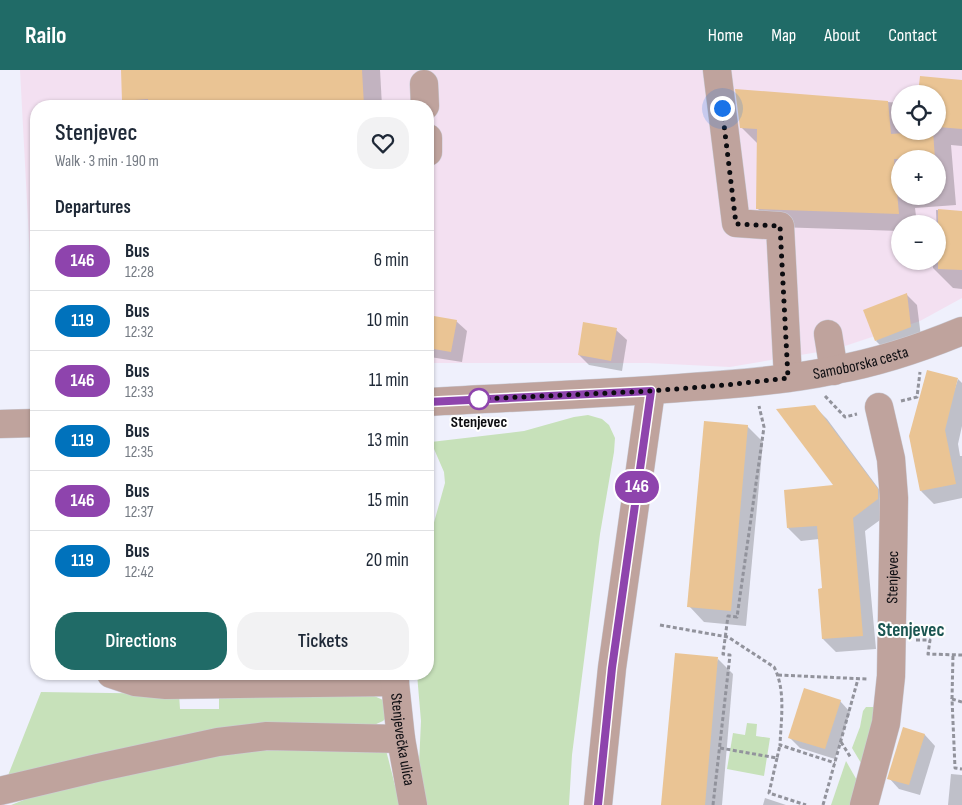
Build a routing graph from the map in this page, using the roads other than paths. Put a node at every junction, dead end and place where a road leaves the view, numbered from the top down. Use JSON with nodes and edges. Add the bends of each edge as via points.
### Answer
{"nodes":[{"id":1,"x":717,"y":70,"type":"edge"},
{"id":2,"x":962,"y":331,"type":"edge"},
{"id":3,"x":828,"y":334,"type":"dead end"},
{"id":4,"x":834,"y":371,"type":"junction"},
{"id":5,"x":788,"y":378,"type":"junction"},
{"id":6,"x":651,"y":391,"type":"junction"},
{"id":7,"x":434,"y":402,"type":"edge"},
{"id":8,"x":879,"y":408,"type":"dead end"},
{"id":9,"x":30,"y":422,"type":"edge"},
{"id":10,"x":0,"y":424,"type":"edge"},
{"id":11,"x":129,"y":680,"type":"edge"},
{"id":12,"x":329,"y":680,"type":"edge"},
{"id":13,"x":394,"y":680,"type":"edge"},
{"id":14,"x":401,"y":740,"type":"junction"},
{"id":15,"x":0,"y":791,"type":"edge"},
{"id":16,"x":413,"y":805,"type":"edge"},
{"id":17,"x":598,"y":805,"type":"edge"},
{"id":18,"x":864,"y":805,"type":"edge"}],
"edges":[{"from":1,"to":5,"type":"street","via":[[736,224],[780,226]]},
{"from":2,"to":4,"type":"street","name":"Samoborska cesta","via":[[908,351]]},
{"from":3,"to":4,"type":"street"},
{"from":4,"to":5,"type":"street","name":"Samoborska cesta"},
{"from":5,"to":6,"type":"street","name":"Samoborska cesta"},
{"from":6,"to":7,"type":"street","name":"Samoborska cesta"},
{"from":6,"to":17,"type":"street","via":[[612,668]]},
{"from":8,"to":18,"type":"street","name":"Stenjevec","via":[[891,459],[894,498],[893,639],[886,723]]},
{"from":9,"to":10,"type":"street"},
{"from":11,"to":12,"type":"street","via":[[166,685]]},
{"from":13,"to":14,"type":"street","name":"Stenjevečka ulica"},
{"from":14,"to":15,"type":"street","via":[[267,736],[218,742]]},
{"from":14,"to":16,"type":"street","name":"Stenjevečka ulica"}]}
